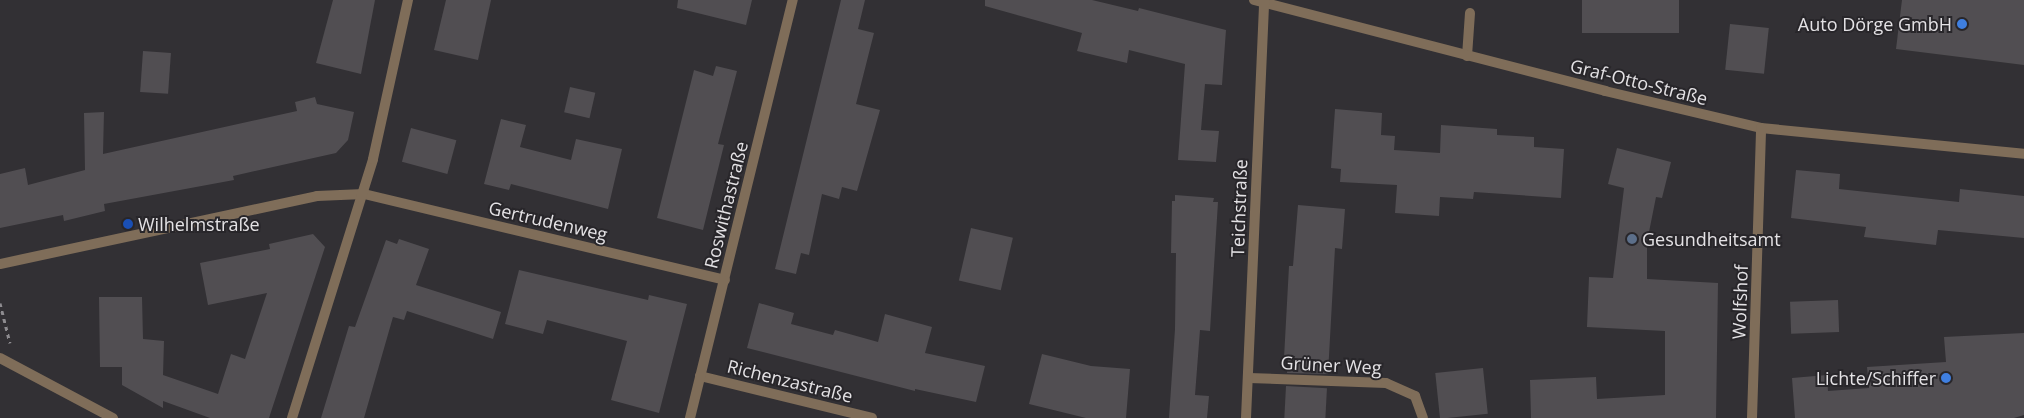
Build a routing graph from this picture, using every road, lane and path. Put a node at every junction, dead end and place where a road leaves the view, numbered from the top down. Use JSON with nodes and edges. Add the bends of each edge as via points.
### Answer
{"nodes":[{"id":1,"x":408,"y":0,"type":"edge"},
{"id":2,"x":793,"y":0,"type":"edge"},
{"id":3,"x":1260,"y":1,"type":"edge"},
{"id":4,"x":1470,"y":13,"type":"dead end"},
{"id":5,"x":1467,"y":56,"type":"junction"},
{"id":6,"x":1761,"y":128,"type":"junction"},
{"id":7,"x":2024,"y":154,"type":"edge"},
{"id":8,"x":364,"y":194,"type":"junction"},
{"id":9,"x":0,"y":264,"type":"edge"},
{"id":10,"x":725,"y":280,"type":"junction"},
{"id":11,"x":0,"y":303,"type":"edge"},
{"id":12,"x":0,"y":358,"type":"edge"},
{"id":13,"x":15,"y":366,"type":"junction"},
{"id":14,"x":700,"y":376,"type":"junction"},
{"id":15,"x":1248,"y":378,"type":"junction"},
{"id":16,"x":114,"y":418,"type":"edge"},
{"id":17,"x":292,"y":418,"type":"edge"},
{"id":18,"x":690,"y":418,"type":"edge"},
{"id":19,"x":872,"y":418,"type":"edge"},
{"id":20,"x":1246,"y":418,"type":"edge"},
{"id":21,"x":1423,"y":418,"type":"edge"},
{"id":22,"x":1752,"y":418,"type":"edge"}],
"edges":[{"from":1,"to":8,"type":"street"},
{"from":2,"to":10,"type":"street","name":"Roswithastraße"},
{"from":3,"to":5,"type":"street","name":"Graf-Otto-Straße"},
{"from":3,"to":15,"type":"street","name":"Teichstraße"},
{"from":4,"to":5,"type":"street"},
{"from":5,"to":6,"type":"street","name":"Graf-Otto-Straße"},
{"from":6,"to":7,"type":"street","name":"Graf-Otto-Straße"},
{"from":6,"to":22,"type":"street","name":"Wolfshof"},
{"from":8,"to":9,"type":"street","via":[[317,196]]},
{"from":8,"to":10,"type":"street","name":"Gertrudenweg"},
{"from":8,"to":17,"type":"street"},
{"from":10,"to":14,"type":"street","name":"Roswithastraße"},
{"from":11,"to":13,"type":"path"},
{"from":12,"to":13,"type":"street"},
{"from":13,"to":16,"type":"street"},
{"from":14,"to":18,"type":"street","name":"Roswithastraße"},
{"from":14,"to":19,"type":"street","name":"Richenzastraße"},
{"from":15,"to":20,"type":"street","name":"Teichstraße"},
{"from":15,"to":21,"type":"street","name":"Grüner Weg","via":[[1386,383],[1415,396]]}]}
